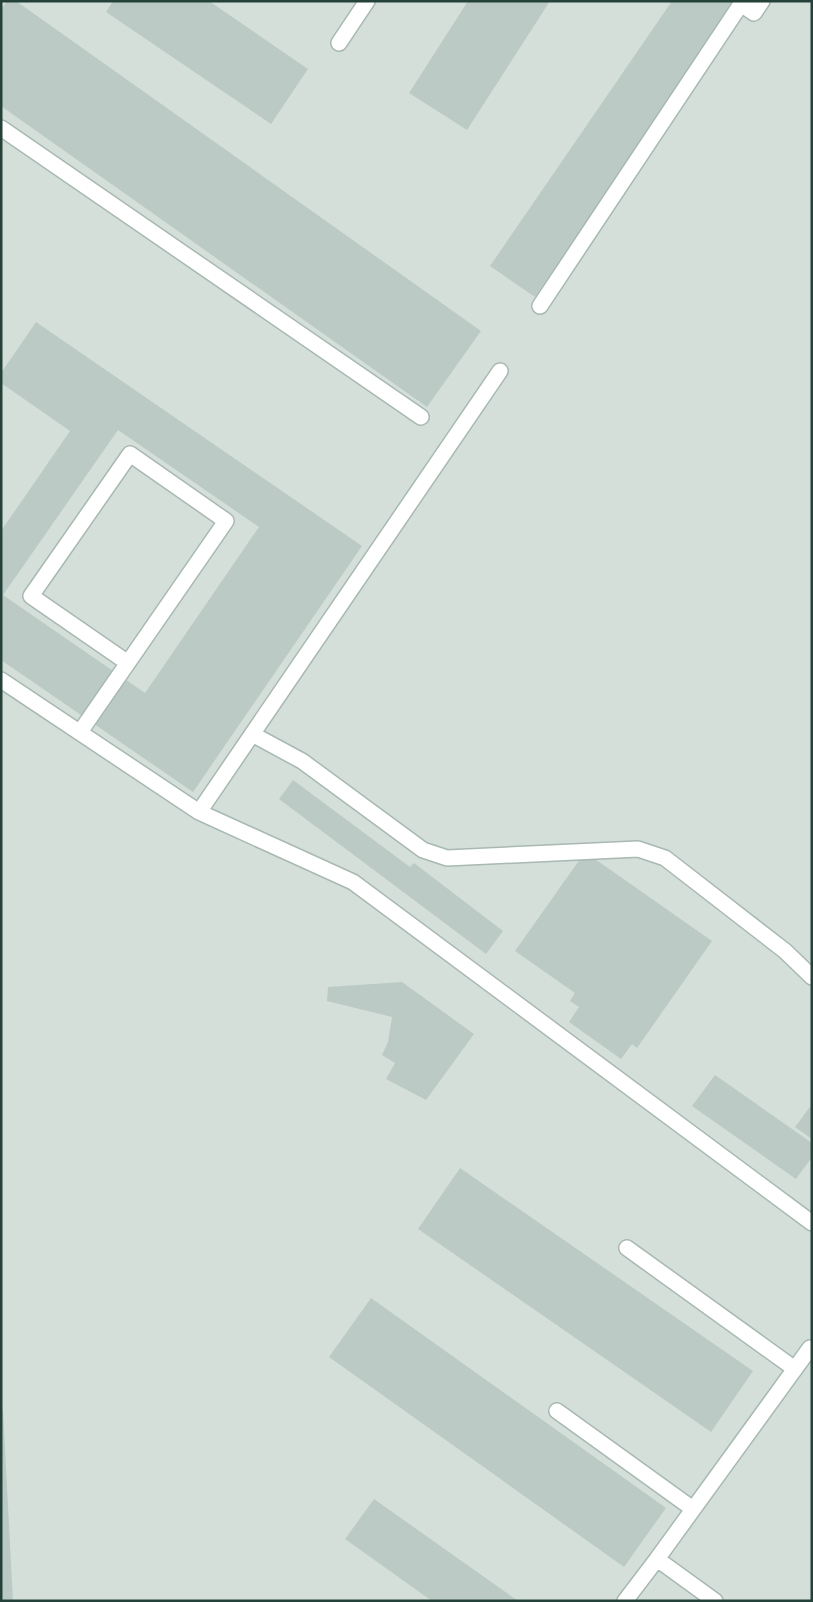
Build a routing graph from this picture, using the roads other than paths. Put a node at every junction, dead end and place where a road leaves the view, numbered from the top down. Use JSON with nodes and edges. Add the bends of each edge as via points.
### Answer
{"nodes":[{"id":1,"x":367,"y":1,"type":"edge"},
{"id":2,"x":762,"y":1,"type":"edge"},
{"id":3,"x":339,"y":43,"type":"dead end"},
{"id":4,"x":1,"y":128,"type":"edge"},
{"id":5,"x":540,"y":306,"type":"dead end"},
{"id":6,"x":500,"y":371,"type":"dead end"},
{"id":7,"x":421,"y":417,"type":"dead end"},
{"id":8,"x":128,"y":663,"type":"junction"},
{"id":9,"x":1,"y":680,"type":"edge"},
{"id":10,"x":80,"y":732,"type":"junction"},
{"id":11,"x":252,"y":734,"type":"junction"},
{"id":12,"x":198,"y":812,"type":"junction"},
{"id":13,"x":812,"y":977,"type":"edge"},
{"id":14,"x":812,"y":1223,"type":"edge"},
{"id":15,"x":627,"y":1248,"type":"dead end"},
{"id":16,"x":812,"y":1350,"type":"edge"},
{"id":17,"x":795,"y":1369,"type":"junction"},
{"id":18,"x":557,"y":1411,"type":"dead end"},
{"id":19,"x":694,"y":1509,"type":"junction"},
{"id":20,"x":657,"y":1559,"type":"junction"},
{"id":21,"x":625,"y":1601,"type":"edge"},
{"id":22,"x":714,"y":1601,"type":"edge"}],
"edges":[{"from":1,"to":3,"type":"street"},
{"from":2,"to":5,"type":"street","via":[[754,13],[741,4]]},
{"from":4,"to":7,"type":"street"},
{"from":6,"to":11,"type":"street"},
{"from":8,"to":8,"type":"street","via":[[226,521],[130,454],[31,596]]},
{"from":8,"to":10,"type":"street"},
{"from":9,"to":10,"type":"street"},
{"from":10,"to":12,"type":"street"},
{"from":11,"to":12,"type":"street"},
{"from":11,"to":13,"type":"street","via":[[302,761],[423,850],[447,858],[638,849],[664,858],[785,951]]},
{"from":12,"to":14,"type":"street","via":[[353,882]]},
{"from":15,"to":17,"type":"street"},
{"from":16,"to":17,"type":"street","via":[[810,1348]]},
{"from":17,"to":19,"type":"street"},
{"from":18,"to":19,"type":"street"},
{"from":19,"to":20,"type":"street"},
{"from":20,"to":21,"type":"street"},
{"from":20,"to":22,"type":"street"}]}
